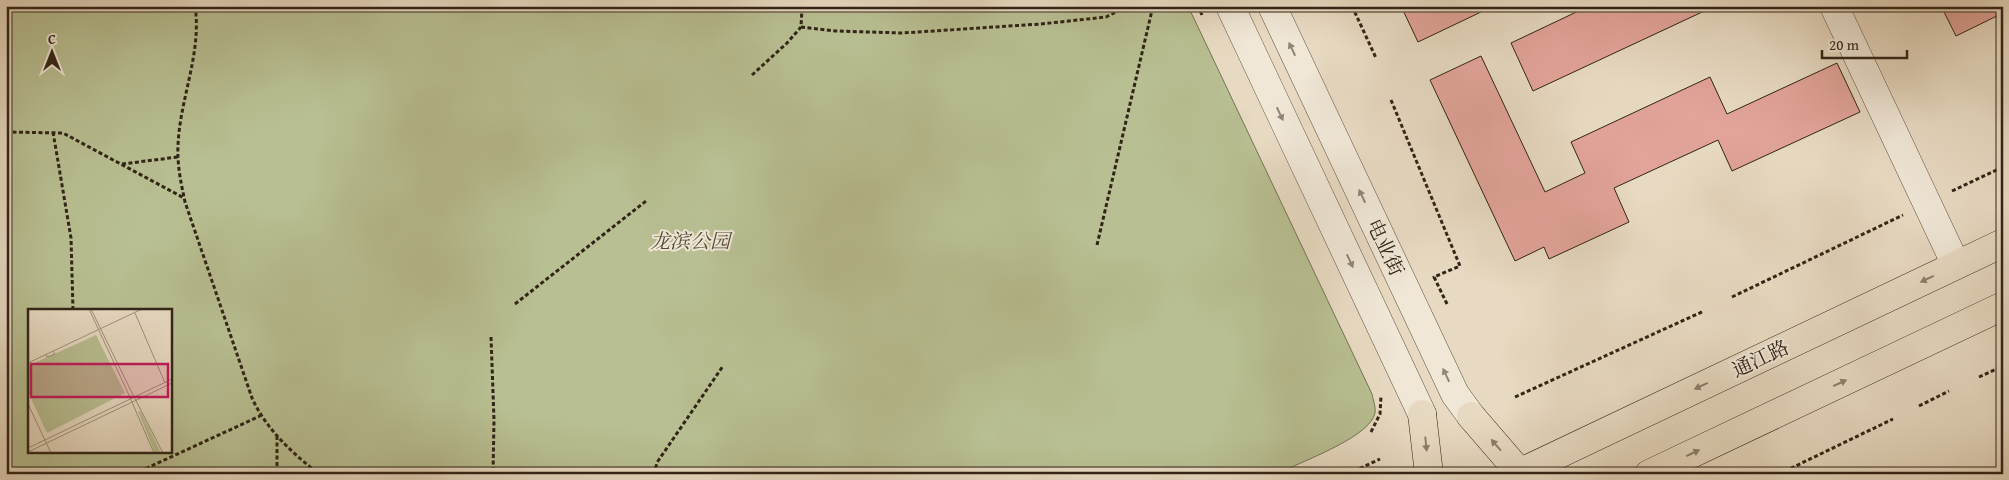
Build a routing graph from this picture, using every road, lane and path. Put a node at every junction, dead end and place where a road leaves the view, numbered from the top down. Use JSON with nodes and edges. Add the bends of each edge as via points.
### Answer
{"nodes":[{"id":1,"x":195,"y":6,"type":"edge"},
{"id":2,"x":1128,"y":6,"type":"edge"},
{"id":3,"x":1153,"y":6,"type":"edge"},
{"id":4,"x":1230,"y":6,"type":"edge"},
{"id":5,"x":1272,"y":6,"type":"edge"},
{"id":6,"x":1352,"y":6,"type":"edge"},
{"id":7,"x":1834,"y":6,"type":"edge"},
{"id":8,"x":802,"y":8,"type":"dead end"},
{"id":9,"x":800,"y":27,"type":"junction"},
{"id":10,"x":1376,"y":58,"type":"dead end"},
{"id":11,"x":752,"y":75,"type":"dead end"},
{"id":12,"x":1391,"y":100,"type":"dead end"},
{"id":13,"x":6,"y":132,"type":"edge"},
{"id":14,"x":53,"y":132,"type":"junction"},
{"id":15,"x":178,"y":157,"type":"junction"},
{"id":16,"x":122,"y":164,"type":"junction"},
{"id":17,"x":2003,"y":167,"type":"edge"},
{"id":18,"x":1946,"y":194,"type":"dead end"},
{"id":19,"x":184,"y":198,"type":"junction"},
{"id":20,"x":646,"y":201,"type":"dead end"},
{"id":21,"x":1906,"y":214,"type":"dead end"},
{"id":22,"x":2003,"y":243,"type":"edge"},
{"id":23,"x":1097,"y":246,"type":"dead end"},
{"id":24,"x":1956,"y":265,"type":"junction"},
{"id":25,"x":1732,"y":297,"type":"dead end"},
{"id":26,"x":515,"y":304,"type":"dead end"},
{"id":27,"x":2003,"y":306,"type":"edge"},
{"id":28,"x":73,"y":309,"type":"edge"},
{"id":29,"x":1449,"y":311,"type":"dead end"},
{"id":30,"x":1704,"y":311,"type":"dead end"},
{"id":31,"x":491,"y":337,"type":"dead end"},
{"id":32,"x":724,"y":366,"type":"dead end"},
{"id":33,"x":2003,"y":366,"type":"edge"},
{"id":34,"x":1979,"y":377,"type":"dead end"},
{"id":35,"x":1950,"y":392,"type":"dead end"},
{"id":36,"x":1515,"y":397,"type":"dead end"},
{"id":37,"x":1919,"y":406,"type":"dead end"},
{"id":38,"x":1422,"y":414,"type":"joint"},
{"id":39,"x":260,"y":416,"type":"junction"},
{"id":40,"x":1471,"y":416,"type":"joint"},
{"id":41,"x":1893,"y":419,"type":"dead end"},
{"id":42,"x":277,"y":435,"type":"junction"},
{"id":43,"x":1380,"y":459,"type":"dead end"},
{"id":44,"x":1519,"y":473,"type":"edge"},
{"id":45,"x":134,"y":474,"type":"edge"},
{"id":46,"x":279,"y":474,"type":"edge"},
{"id":47,"x":319,"y":474,"type":"edge"},
{"id":48,"x":493,"y":474,"type":"edge"},
{"id":49,"x":654,"y":474,"type":"edge"},
{"id":50,"x":1348,"y":474,"type":"edge"},
{"id":51,"x":1429,"y":474,"type":"edge"},
{"id":52,"x":1649,"y":474,"type":"edge"},
{"id":53,"x":1779,"y":474,"type":"edge"}],
"edges":[{"from":1,"to":15,"type":"path","via":[[196,40]]},
{"from":2,"to":9,"type":"path","via":[[1106,17],[902,33]]},
{"from":3,"to":23,"type":"path"},
{"from":4,"to":38,"type":"street","name":"电业街","one_way":true},
{"from":40,"to":5,"type":"street","name":"电业街","one_way":true,"via":[[1455,394]]},
{"from":6,"to":10,"type":"path"},
{"from":7,"to":24,"type":"street"},
{"from":8,"to":9,"type":"path"},
{"from":9,"to":11,"type":"path"},
{"from":12,"to":29,"type":"path","via":[[1460,266],[1434,277]]},
{"from":13,"to":14,"type":"path"},
{"from":14,"to":16,"type":"path","via":[[63,133]]},
{"from":14,"to":28,"type":"path","via":[[71,238]]},
{"from":15,"to":16,"type":"path"},
{"from":15,"to":19,"type":"path"},
{"from":16,"to":19,"type":"path"},
{"from":17,"to":18,"type":"path"},
{"from":19,"to":39,"type":"path"},
{"from":20,"to":26,"type":"path"},
{"from":21,"to":25,"type":"path"},
{"from":22,"to":24,"type":"main road","name":"通江路"},
{"from":24,"to":44,"type":"main road","name":"通江路","one_way":true},
{"from":52,"to":27,"type":"main road","one_way":true},
{"from":30,"to":36,"type":"path"},
{"from":31,"to":48,"type":"path"},
{"from":32,"to":49,"type":"path","via":[[658,461]]},
{"from":33,"to":34,"type":"path"},
{"from":35,"to":37,"type":"path"},
{"from":38,"to":51,"type":"main road","name":"电业街","one_way":true},
{"from":39,"to":42,"type":"path"},
{"from":39,"to":45,"type":"path"},
{"from":44,"to":40,"type":"main road","name":"电业街","one_way":true},
{"from":41,"to":53,"type":"path"},
{"from":42,"to":46,"type":"path"},
{"from":42,"to":47,"type":"path"},
{"from":43,"to":50,"type":"path"}]}
